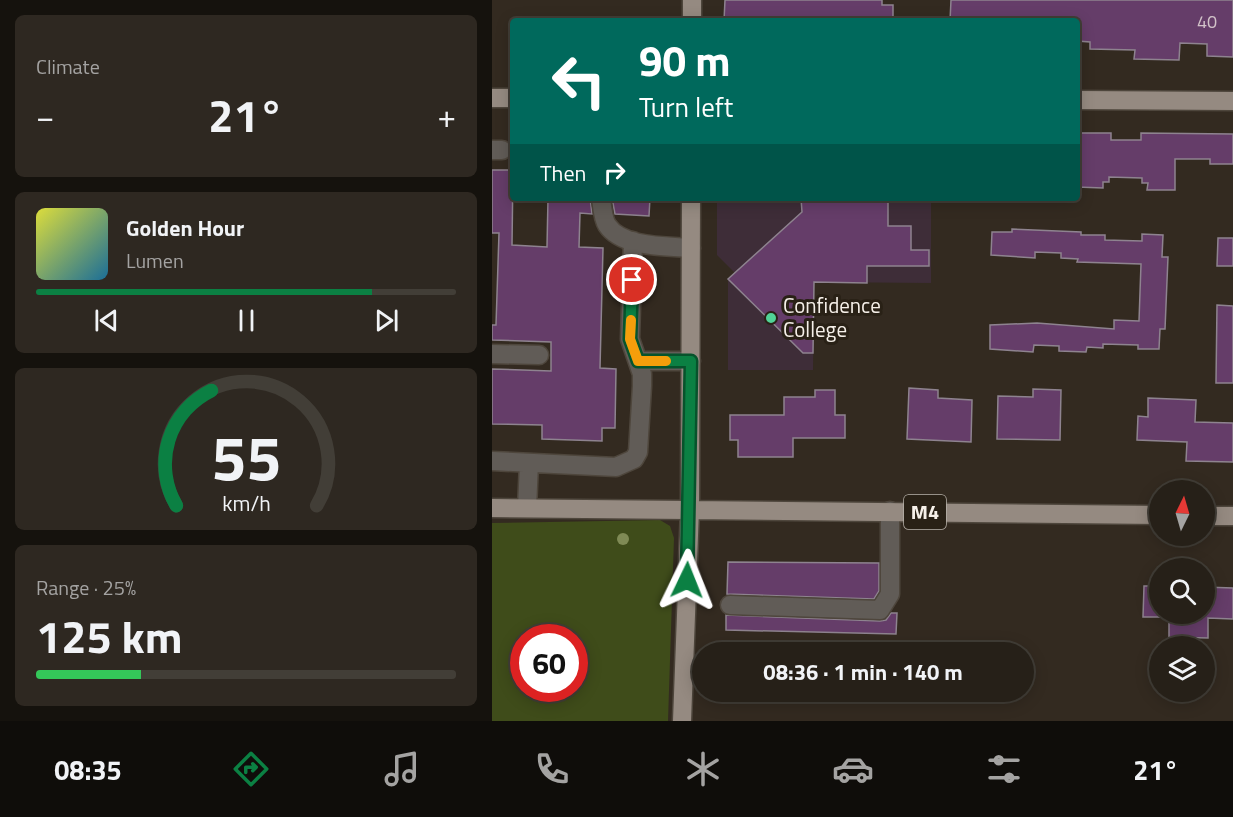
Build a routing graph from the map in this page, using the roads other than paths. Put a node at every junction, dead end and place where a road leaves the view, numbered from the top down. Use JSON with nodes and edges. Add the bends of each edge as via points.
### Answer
{"nodes":[{"id":1,"x":692,"y":0,"type":"edge"},
{"id":2,"x":692,"y":18,"type":"edge"},
{"id":3,"x":492,"y":98,"type":"edge"},
{"id":4,"x":510,"y":98,"type":"edge"},
{"id":5,"x":1080,"y":100,"type":"edge"},
{"id":6,"x":1233,"y":101,"type":"edge"},
{"id":7,"x":602,"y":201,"type":"edge"},
{"id":8,"x":691,"y":201,"type":"edge"},
{"id":9,"x":633,"y":241,"type":"junction"},
{"id":10,"x":691,"y":248,"type":"junction"},
{"id":11,"x":492,"y":354,"type":"edge"},
{"id":12,"x":539,"y":355,"type":"dead end"},
{"id":13,"x":638,"y":361,"type":"junction"},
{"id":14,"x":691,"y":361,"type":"junction"},
{"id":15,"x":492,"y":461,"type":"edge"},
{"id":16,"x":528,"y":463,"type":"junction"},
{"id":17,"x":492,"y":508,"type":"edge"},
{"id":18,"x":527,"y":508,"type":"junction"},
{"id":19,"x":690,"y":509,"type":"junction"},
{"id":20,"x":890,"y":511,"type":"junction"},
{"id":21,"x":1149,"y":515,"type":"edge"},
{"id":22,"x":1215,"y":516,"type":"edge"},
{"id":23,"x":1233,"y":516,"type":"edge"},
{"id":24,"x":730,"y":605,"type":"dead end"},
{"id":25,"x":682,"y":721,"type":"edge"}],
"edges":[{"from":1,"to":2,"type":"main road"},
{"from":3,"to":4,"type":"main road"},
{"from":5,"to":6,"type":"main road"},
{"from":7,"to":9,"type":"lane","via":[[607,225]]},
{"from":8,"to":10,"type":"main road"},
{"from":9,"to":10,"type":"lane"},
{"from":9,"to":13,"type":"lane","via":[[630,339]]},
{"from":10,"to":14,"type":"main road"},
{"from":11,"to":12,"type":"lane"},
{"from":13,"to":14,"type":"lane"},
{"from":13,"to":16,"type":"lane","via":[[642,386],[638,452],[634,459],[610,467]]},
{"from":14,"to":19,"type":"main road"},
{"from":15,"to":16,"type":"lane"},
{"from":16,"to":18,"type":"lane"},
{"from":17,"to":18,"type":"main road","number":"M4"},
{"from":18,"to":19,"type":"main road","number":"M4"},
{"from":19,"to":20,"type":"main road","number":"M4"},
{"from":19,"to":25,"type":"main road"},
{"from":20,"to":21,"type":"main road","number":"M4"},
{"from":20,"to":24,"type":"lane","via":[[890,594],[880,610]]},
{"from":22,"to":23,"type":"main road"}]}
